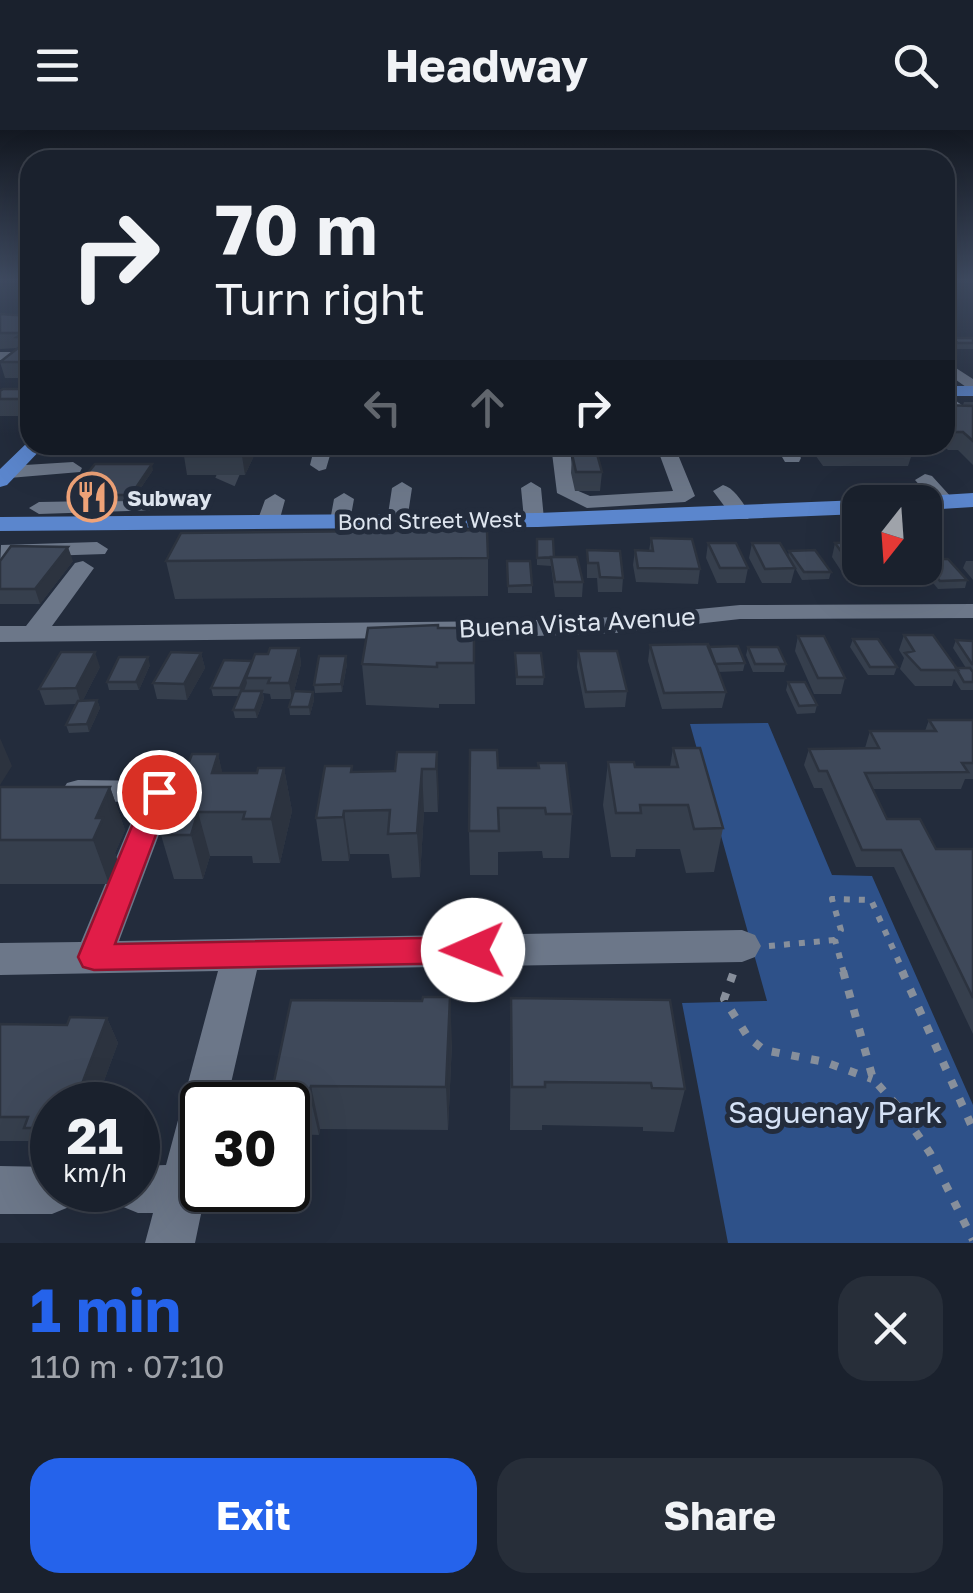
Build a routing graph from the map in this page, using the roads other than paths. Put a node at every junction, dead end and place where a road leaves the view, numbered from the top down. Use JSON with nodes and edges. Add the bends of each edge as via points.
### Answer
{"nodes":[{"id":1,"x":15,"y":356,"type":"edge"},
{"id":2,"x":0,"y":368,"type":"edge"},
{"id":3,"x":25,"y":455,"type":"edge"},
{"id":4,"x":61,"y":455,"type":"edge"},
{"id":5,"x":321,"y":455,"type":"edge"},
{"id":6,"x":561,"y":455,"type":"edge"},
{"id":7,"x":669,"y":455,"type":"edge"},
{"id":8,"x":318,"y":465,"type":"dead end"},
{"id":9,"x":5,"y":476,"type":"edge"},
{"id":10,"x":402,"y":488,"type":"dead end"},
{"id":11,"x":531,"y":488,"type":"dead end"},
{"id":12,"x":723,"y":491,"type":"dead end"},
{"id":13,"x":942,"y":496,"type":"edge"},
{"id":14,"x":973,"y":500,"type":"edge"},
{"id":15,"x":628,"y":506,"type":"junction"},
{"id":16,"x":39,"y":508,"type":"dead end"},
{"id":17,"x":842,"y":508,"type":"edge"},
{"id":18,"x":741,"y":515,"type":"junction"},
{"id":19,"x":534,"y":519,"type":"junction"},
{"id":20,"x":398,"y":521,"type":"junction"},
{"id":21,"x":0,"y":524,"type":"edge"},
{"id":22,"x":80,"y":524,"type":"junction"},
{"id":23,"x":139,"y":524,"type":"junction"},
{"id":24,"x":58,"y":550,"type":"junction"},
{"id":25,"x":0,"y":562,"type":"edge"},
{"id":26,"x":973,"y":611,"type":"edge"},
{"id":27,"x":0,"y":634,"type":"edge"},
{"id":28,"x":34,"y":634,"type":"junction"},
{"id":29,"x":41,"y":791,"type":"edge"},
{"id":30,"x":742,"y":946,"type":"road end"},
{"id":31,"x":242,"y":954,"type":"junction"},
{"id":32,"x":94,"y":957,"type":"junction"},
{"id":33,"x":0,"y":960,"type":"edge"},
{"id":34,"x":209,"y":1082,"type":"edge"},
{"id":35,"x":180,"y":1151,"type":"edge"},
{"id":36,"x":160,"y":1189,"type":"edge"},
{"id":37,"x":0,"y":1190,"type":"edge"},
{"id":38,"x":30,"y":1190,"type":"edge"},
{"id":39,"x":170,"y":1243,"type":"edge"}],
"edges":[{"from":1,"to":2,"type":"street"},
{"from":3,"to":9,"type":"main road"},
{"from":4,"to":9,"type":"street","via":[[75,459]]},
{"from":5,"to":8,"type":"street"},
{"from":6,"to":15,"type":"street","via":[[567,493],[580,501]]},
{"from":7,"to":15,"type":"street","via":[[685,496]]},
{"from":10,"to":20,"type":"street"},
{"from":11,"to":19,"type":"street"},
{"from":12,"to":18,"type":"street"},
{"from":13,"to":14,"type":"main road"},
{"from":15,"to":18,"type":"main road","name":"Bond Street West"},
{"from":15,"to":19,"type":"main road","name":"Bond Street West"},
{"from":16,"to":23,"type":"street","via":[[151,506]]},
{"from":17,"to":18,"type":"main road","name":"Bond Street West"},
{"from":19,"to":20,"type":"main road","name":"Bond Street West"},
{"from":20,"to":23,"type":"main road","name":"Bond Street West","via":[[342,510]]},
{"from":21,"to":22,"type":"main road","name":"Bond Street West"},
{"from":22,"to":23,"type":"main road","name":"Bond Street West"},
{"from":22,"to":24,"type":"street"},
{"from":24,"to":25,"type":"street","via":[[9,550]]},
{"from":24,"to":28,"type":"street","via":[[90,559]]},
{"from":26,"to":28,"type":"street","name":"Buena Vista Avenue","via":[[740,612],[507,629]]},
{"from":27,"to":28,"type":"street","name":"Buena Vista Avenue"},
{"from":29,"to":32,"type":"street","via":[[159,792]]},
{"from":30,"to":31,"type":"street"},
{"from":31,"to":32,"type":"street"},
{"from":31,"to":34,"type":"street"},
{"from":32,"to":33,"type":"street"},
{"from":35,"to":36,"type":"street"},
{"from":36,"to":39,"type":"street"},
{"from":37,"to":38,"type":"street"}]}
